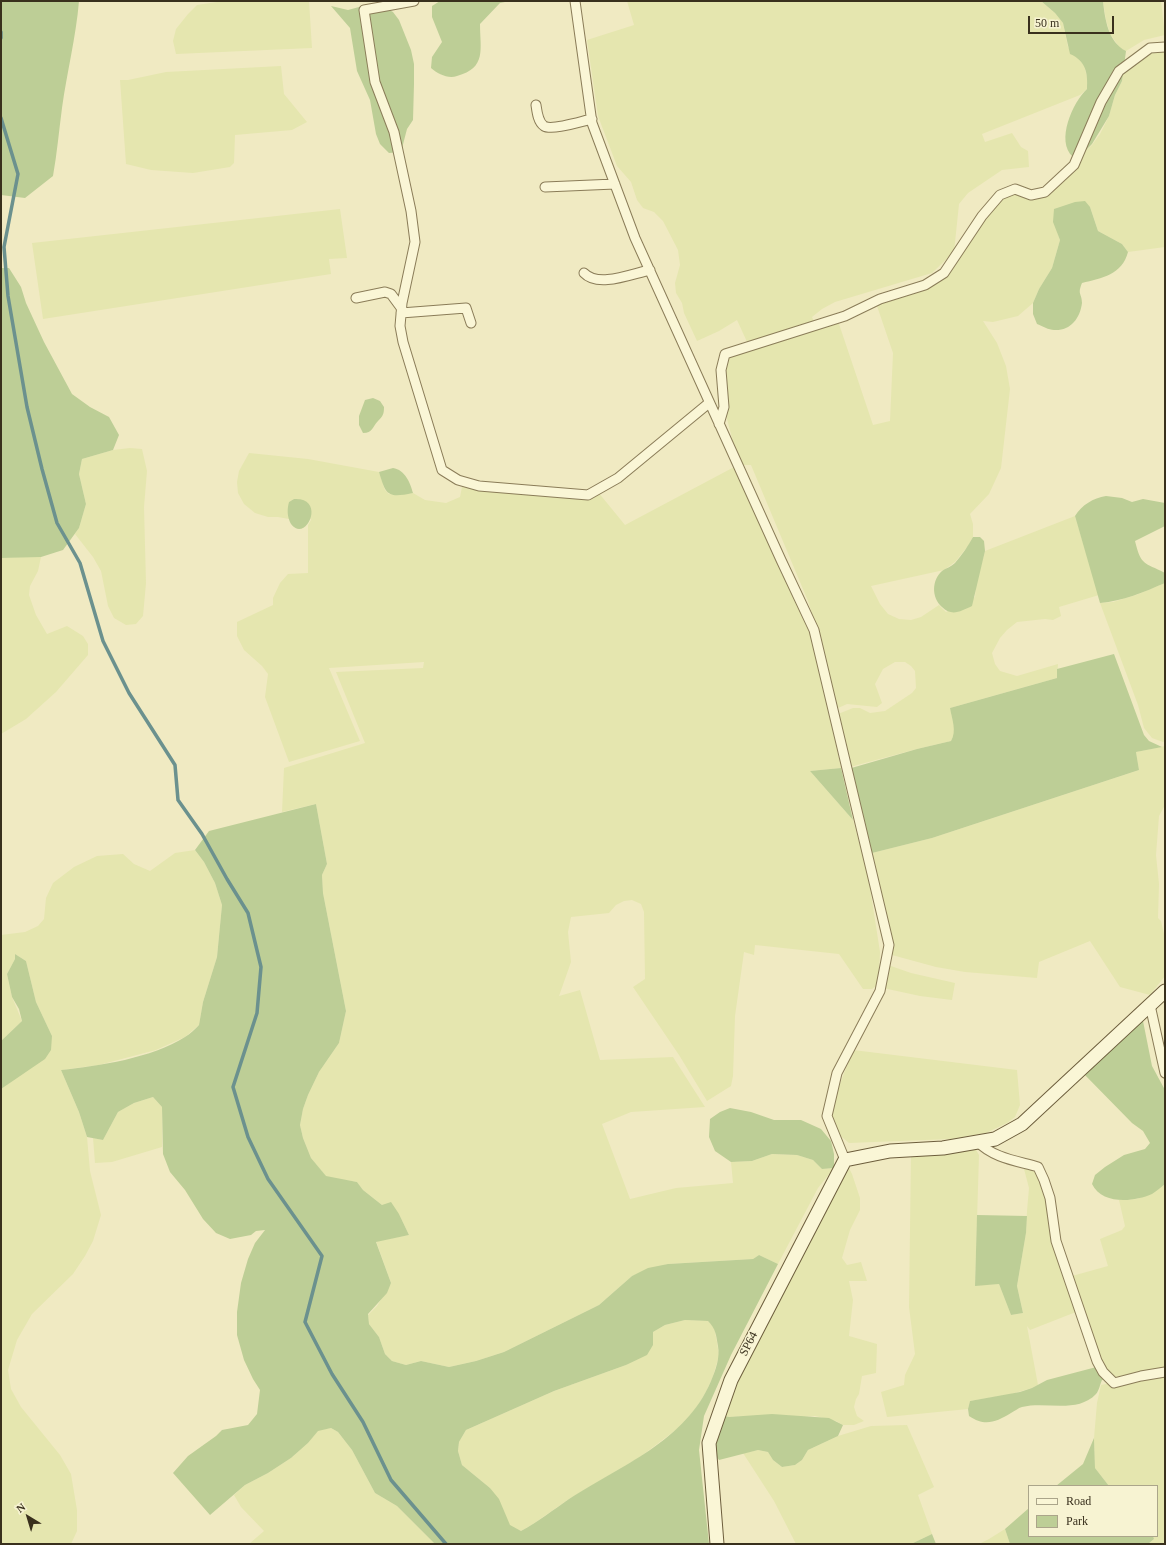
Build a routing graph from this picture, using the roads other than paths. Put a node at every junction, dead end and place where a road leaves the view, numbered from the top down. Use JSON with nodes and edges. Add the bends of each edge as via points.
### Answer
{"nodes":[{"id":1,"x":414,"y":1,"type":"edge"},
{"id":2,"x":575,"y":1,"type":"edge"},
{"id":3,"x":1165,"y":46,"type":"edge"},
{"id":4,"x":536,"y":105,"type":"dead end"},
{"id":5,"x":592,"y":119,"type":"junction"},
{"id":6,"x":615,"y":184,"type":"junction"},
{"id":7,"x":545,"y":187,"type":"dead end"},
{"id":8,"x":650,"y":270,"type":"junction"},
{"id":9,"x":584,"y":273,"type":"dead end"},
{"id":10,"x":356,"y":298,"type":"dead end"},
{"id":11,"x":402,"y":311,"type":"junction"},
{"id":12,"x":471,"y":323,"type":"dead end"},
{"id":13,"x":709,"y":403,"type":"junction"},
{"id":14,"x":719,"y":424,"type":"junction"},
{"id":15,"x":1165,"y":991,"type":"edge"},
{"id":16,"x":1150,"y":1005,"type":"junction"},
{"id":17,"x":1165,"y":1073,"type":"edge"},
{"id":18,"x":978,"y":1142,"type":"junction"},
{"id":19,"x":845,"y":1160,"type":"junction"},
{"id":20,"x":1165,"y":1372,"type":"edge"},
{"id":21,"x":717,"y":1544,"type":"edge"}],
"edges":[{"from":1,"to":11,"type":"street","via":[[364,10],[375,82],[394,132],[415,242]]},
{"from":2,"to":5,"type":"street"},
{"from":3,"to":14,"type":"street","via":[[1150,48],[1119,71],[1101,102],[1074,165],[1045,192],[1031,195],[1015,189],[1000,195],[982,216],[944,273],[925,285],[880,299],[845,316],[725,354],[721,370],[724,407]]},
{"from":4,"to":5,"type":"street","via":[[540,122],[544,126],[552,128]]},
{"from":5,"to":6,"type":"street"},
{"from":6,"to":7,"type":"street"},
{"from":6,"to":8,"type":"street"},
{"from":8,"to":9,"type":"street","via":[[600,280],[588,278]]},
{"from":8,"to":13,"type":"street"},
{"from":10,"to":11,"type":"street","via":[[385,292],[391,294]]},
{"from":11,"to":12,"type":"street","via":[[466,308]]},
{"from":11,"to":13,"type":"street","via":[[400,326],[403,342],[442,470],[458,480],[479,486],[588,495],[618,478]]},
{"from":13,"to":14,"type":"street"},
{"from":14,"to":19,"type":"street","via":[[814,630],[889,945],[880,991],[837,1073],[828,1116]]},
{"from":15,"to":16,"type":"street"},
{"from":16,"to":17,"type":"street"},
{"from":16,"to":18,"type":"street","via":[[1022,1124],[995,1139]]},
{"from":18,"to":19,"type":"street","via":[[943,1148],[890,1150]]},
{"from":18,"to":20,"type":"street","via":[[994,1154],[1038,1166],[1050,1198],[1056,1241],[1103,1372],[1114,1383]]},
{"from":19,"to":21,"type":"street","name":"SP64","number":"SP64","via":[[731,1380],[709,1443]]}]}
